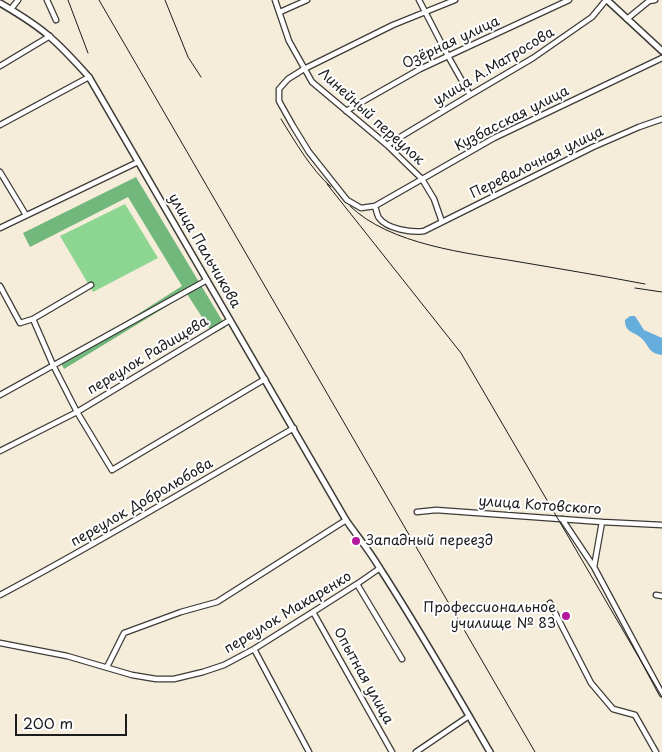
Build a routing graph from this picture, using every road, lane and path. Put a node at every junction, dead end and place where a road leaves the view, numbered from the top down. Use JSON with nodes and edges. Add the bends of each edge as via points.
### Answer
{"nodes":[{"id":1,"x":18,"y":0,"type":"edge"},
{"id":2,"x":47,"y":0,"type":"edge"},
{"id":3,"x":275,"y":0,"type":"edge"},
{"id":4,"x":307,"y":0,"type":"edge"},
{"id":5,"x":419,"y":0,"type":"edge"},
{"id":6,"x":455,"y":0,"type":"edge"},
{"id":7,"x":568,"y":0,"type":"edge"},
{"id":8,"x":607,"y":0,"type":"edge"},
{"id":9,"x":655,"y":0,"type":"edge"},
{"id":10,"x":1,"y":4,"type":"edge"},
{"id":11,"x":11,"y":8,"type":"junction"},
{"id":12,"x":280,"y":12,"type":"junction"},
{"id":13,"x":425,"y":12,"type":"junction"},
{"id":14,"x":627,"y":19,"type":"junction"},
{"id":15,"x":56,"y":20,"type":"dead end"},
{"id":16,"x":50,"y":36,"type":"junction"},
{"id":17,"x":662,"y":51,"type":"edge"},
{"id":18,"x":448,"y":56,"type":"junction"},
{"id":19,"x":662,"y":58,"type":"edge"},
{"id":20,"x":0,"y":66,"type":"edge"},
{"id":21,"x":304,"y":69,"type":"junction"},
{"id":22,"x":89,"y":77,"type":"junction"},
{"id":23,"x":470,"y":95,"type":"junction"},
{"id":24,"x":346,"y":111,"type":"junction"},
{"id":25,"x":662,"y":119,"type":"edge"},
{"id":26,"x":0,"y":125,"type":"edge"},
{"id":27,"x":387,"y":145,"type":"junction"},
{"id":28,"x":138,"y":162,"type":"junction"},
{"id":29,"x":0,"y":172,"type":"edge"},
{"id":30,"x":422,"y":179,"type":"junction"},
{"id":31,"x":375,"y":206,"type":"junction"},
{"id":32,"x":26,"y":215,"type":"junction"},
{"id":33,"x":0,"y":221,"type":"edge"},
{"id":34,"x":442,"y":222,"type":"junction"},
{"id":35,"x":1,"y":227,"type":"edge"},
{"id":36,"x":208,"y":280,"type":"junction"},
{"id":37,"x":91,"y":285,"type":"dead end"},
{"id":38,"x":0,"y":286,"type":"edge"},
{"id":39,"x":33,"y":319,"type":"junction"},
{"id":40,"x":230,"y":320,"type":"junction"},
{"id":41,"x":53,"y":365,"type":"junction"},
{"id":42,"x":265,"y":378,"type":"junction"},
{"id":43,"x":0,"y":395,"type":"edge"},
{"id":44,"x":78,"y":412,"type":"junction"},
{"id":45,"x":294,"y":428,"type":"junction"},
{"id":46,"x":0,"y":451,"type":"edge"},
{"id":47,"x":417,"y":512,"type":"dead end"},
{"id":48,"x":562,"y":519,"type":"junction"},
{"id":49,"x":346,"y":520,"type":"junction"},
{"id":50,"x":602,"y":522,"type":"junction"},
{"id":51,"x":662,"y":525,"type":"edge"},
{"id":52,"x":594,"y":567,"type":"junction"},
{"id":53,"x":380,"y":568,"type":"junction"},
{"id":54,"x":357,"y":584,"type":"junction"},
{"id":55,"x":0,"y":594,"type":"edge"},
{"id":56,"x":550,"y":603,"type":"dead end"},
{"id":57,"x":313,"y":612,"type":"junction"},
{"id":58,"x":0,"y":642,"type":"edge"},
{"id":59,"x":254,"y":648,"type":"junction"},
{"id":60,"x":402,"y":659,"type":"dead end"},
{"id":61,"x":107,"y":667,"type":"junction"},
{"id":62,"x":662,"y":694,"type":"edge"},
{"id":63,"x":469,"y":716,"type":"junction"},
{"id":64,"x":309,"y":752,"type":"edge"},
{"id":65,"x":392,"y":752,"type":"edge"},
{"id":66,"x":416,"y":752,"type":"edge"},
{"id":67,"x":490,"y":752,"type":"edge"},
{"id":68,"x":656,"y":752,"type":"edge"}],
"edges":[{"from":1,"to":11,"type":"street"},
{"from":2,"to":15,"type":"street"},
{"from":3,"to":12,"type":"street","name":"Линейный переулок"},
{"from":4,"to":12,"type":"street"},
{"from":5,"to":13,"type":"street"},
{"from":6,"to":13,"type":"street"},
{"from":7,"to":18,"type":"street","name":"Озёрная улица"},
{"from":8,"to":14,"type":"main road"},
{"from":8,"to":23,"type":"street","name":"улица А.Матросова","via":[[592,17],[534,58]]},
{"from":9,"to":14,"type":"street","via":[[649,1]]},
{"from":10,"to":11,"type":"main road","name":"улица Пальчикова"},
{"from":11,"to":16,"type":"main road","name":"улица Пальчикова"},
{"from":12,"to":21,"type":"street","name":"Линейный переулок","via":[[289,41]]},
{"from":13,"to":18,"type":"street"},
{"from":13,"to":21,"type":"street"},
{"from":14,"to":17,"type":"main road"},
{"from":16,"to":20,"type":"street"},
{"from":16,"to":22,"type":"main road","name":"улица Пальчикова"},
{"from":18,"to":23,"type":"street"},
{"from":18,"to":24,"type":"street","name":"Озёрная улица"},
{"from":19,"to":30,"type":"street","name":"Кузбасская улица","via":[[494,138]]},
{"from":21,"to":24,"type":"street","name":"Линейный переулок","via":[[312,82]]},
{"from":21,"to":31,"type":"street","via":[[279,89],[279,101],[309,152],[347,200],[361,208]]},
{"from":22,"to":26,"type":"street"},
{"from":22,"to":28,"type":"main road","name":"улица Пальчикова"},
{"from":23,"to":27,"type":"street","name":"улица А.Матросова"},
{"from":24,"to":27,"type":"street","name":"Линейный переулок"},
{"from":25,"to":34,"type":"street","name":"Перевалочная улица","via":[[593,147]]},
{"from":27,"to":30,"type":"street","name":"Линейный переулок"},
{"from":28,"to":32,"type":"street"},
{"from":28,"to":36,"type":"main road","name":"улица Пальчикова"},
{"from":29,"to":32,"type":"street"},
{"from":30,"to":31,"type":"street","name":"Кузбасская улица"},
{"from":30,"to":34,"type":"street","name":"Линейный переулок"},
{"from":31,"to":34,"type":"street","name":"Перевалочная улица","via":[[379,218],[386,223],[414,233]]},
{"from":32,"to":35,"type":"street"},
{"from":33,"to":35,"type":"street"},
{"from":36,"to":40,"type":"main road","name":"улица Пальчикова"},
{"from":36,"to":41,"type":"street"},
{"from":37,"to":39,"type":"street"},
{"from":38,"to":39,"type":"street","via":[[20,323]]},
{"from":39,"to":41,"type":"street"},
{"from":40,"to":42,"type":"main road","name":"улица Пальчикова"},
{"from":40,"to":44,"type":"street","name":"переулок Радищева"},
{"from":41,"to":43,"type":"street"},
{"from":41,"to":44,"type":"street"},
{"from":42,"to":44,"type":"street","via":[[112,470]]},
{"from":42,"to":45,"type":"main road","name":"улица Пальчикова"},
{"from":44,"to":46,"type":"street","name":"переулок Радищева"},
{"from":45,"to":49,"type":"main road","name":"улица Пальчикова"},
{"from":45,"to":55,"type":"street","name":"переулок Добролюбова","via":[[102,540]]},
{"from":47,"to":48,"type":"street","name":"улица Котовского","via":[[436,510]]},
{"from":48,"to":50,"type":"street","name":"улица Котовского"},
{"from":48,"to":52,"type":"street"},
{"from":49,"to":53,"type":"main road","name":"улица Пальчикова"},
{"from":49,"to":61,"type":"street","via":[[217,602],[124,633]]},
{"from":50,"to":51,"type":"street","name":"улица Котовского"},
{"from":50,"to":52,"type":"street"},
{"from":52,"to":62,"type":"street"},
{"from":53,"to":54,"type":"street","name":"переулок Макаренко"},
{"from":53,"to":63,"type":"main road","name":"улица Пальчикова"},
{"from":54,"to":57,"type":"street","name":"переулок Макаренко"},
{"from":54,"to":60,"type":"street"},
{"from":56,"to":68,"type":"street","via":[[591,683],[613,709],[634,715]]},
{"from":57,"to":59,"type":"street","name":"переулок Макаренко"},
{"from":57,"to":65,"type":"street","name":"Опытная улица"},
{"from":58,"to":61,"type":"street","name":"переулок Макаренко"},
{"from":59,"to":61,"type":"street","name":"переулок Макаренко","via":[[224,665],[174,679],[132,675]]},
{"from":59,"to":64,"type":"street"},
{"from":63,"to":66,"type":"street"},
{"from":63,"to":67,"type":"main road","name":"улица Пальчикова"}]}
